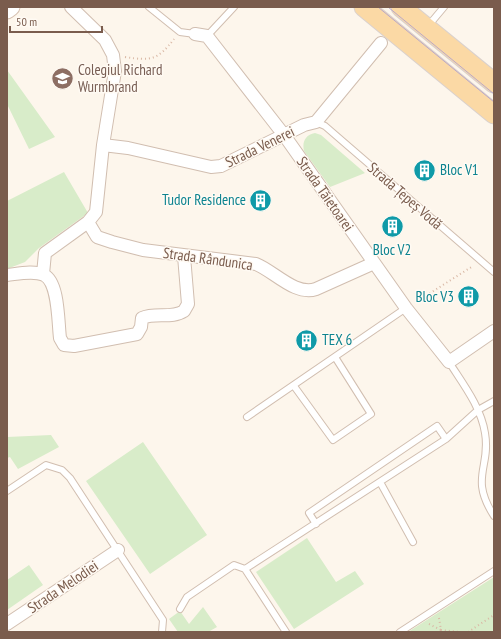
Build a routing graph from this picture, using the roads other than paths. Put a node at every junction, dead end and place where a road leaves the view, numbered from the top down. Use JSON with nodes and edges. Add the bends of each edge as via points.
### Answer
{"nodes":[{"id":1,"x":11,"y":7,"type":"edge"},
{"id":2,"x":70,"y":7,"type":"edge"},
{"id":3,"x":149,"y":7,"type":"edge"},
{"id":4,"x":234,"y":7,"type":"edge"},
{"id":5,"x":364,"y":7,"type":"edge"},
{"id":6,"x":401,"y":7,"type":"edge"},
{"id":7,"x":444,"y":7,"type":"edge"},
{"id":8,"x":7,"y":10,"type":"edge"},
{"id":9,"x":426,"y":28,"type":"junction"},
{"id":10,"x":195,"y":34,"type":"joint"},
{"id":11,"x":207,"y":36,"type":"junction"},
{"id":12,"x":381,"y":43,"type":"dead end"},
{"id":13,"x":494,"y":83,"type":"edge"},
{"id":14,"x":494,"y":114,"type":"edge"},
{"id":15,"x":316,"y":122,"type":"junction"},
{"id":16,"x":284,"y":135,"type":"junction"},
{"id":17,"x":103,"y":145,"type":"junction"},
{"id":18,"x":88,"y":222,"type":"junction"},
{"id":19,"x":184,"y":256,"type":"junction"},
{"id":20,"x":374,"y":263,"type":"junction"},
{"id":21,"x":494,"y":272,"type":"edge"},
{"id":22,"x":43,"y":274,"type":"junction"},
{"id":23,"x":7,"y":275,"type":"edge"},
{"id":24,"x":406,"y":308,"type":"junction"},
{"id":25,"x":494,"y":331,"type":"edge"},
{"id":26,"x":335,"y":357,"type":"junction"},
{"id":27,"x":449,"y":362,"type":"junction"},
{"id":28,"x":294,"y":386,"type":"junction"},
{"id":29,"x":494,"y":401,"type":"edge"},
{"id":30,"x":478,"y":410,"type":"junction"},
{"id":31,"x":247,"y":417,"type":"dead end"},
{"id":32,"x":446,"y":439,"type":"junction"},
{"id":33,"x":380,"y":482,"type":"junction"},
{"id":34,"x":7,"y":491,"type":"edge"},
{"id":35,"x":494,"y":516,"type":"edge"},
{"id":36,"x":316,"y":524,"type":"junction"},
{"id":37,"x":413,"y":542,"type":"dead end"},
{"id":38,"x":118,"y":550,"type":"junction"},
{"id":39,"x":245,"y":570,"type":"junction"},
{"id":40,"x":494,"y":571,"type":"edge"},
{"id":41,"x":180,"y":609,"type":"dead end"},
{"id":42,"x":7,"y":624,"type":"edge"},
{"id":43,"x":162,"y":632,"type":"edge"},
{"id":44,"x":286,"y":632,"type":"edge"},
{"id":45,"x":400,"y":632,"type":"edge"}],
"edges":[{"from":1,"to":8,"type":"street"},
{"from":2,"to":17,"type":"street","via":[[105,40],[113,55],[115,71]]},
{"from":3,"to":10,"type":"lane","via":[[180,32]]},
{"from":4,"to":11,"type":"lane"},
{"from":5,"to":14,"type":"main road"},
{"from":6,"to":9,"type":"main road"},
{"from":7,"to":9,"type":"lane"},
{"from":9,"to":13,"type":"main road"},
{"from":10,"to":11,"type":"street"},
{"from":11,"to":16,"type":"street","name":"Strada Tăietoarei"},
{"from":12,"to":15,"type":"street"},
{"from":15,"to":16,"type":"street","name":"Strada Venerei"},
{"from":15,"to":21,"type":"lane","name":"Strada Țepeș Vodă","via":[[325,126]]},
{"from":16,"to":17,"type":"street","name":"Strada Venerei","via":[[217,167]]},
{"from":16,"to":20,"type":"street","name":"Strada Tăietoarei"},
{"from":17,"to":18,"type":"street","via":[[96,212]]},
{"from":18,"to":19,"type":"street","name":"Strada Rândunica","via":[[97,237],[143,250]]},
{"from":18,"to":22,"type":"street","via":[[45,253]]},
{"from":19,"to":20,"type":"street","name":"Strada Rândunica","via":[[256,264],[306,291]]},
{"from":19,"to":22,"type":"street","via":[[188,304],[184,312],[148,315],[142,318],[141,328],[137,334],[74,346],[64,344],[60,338],[55,289],[51,279]]},
{"from":20,"to":24,"type":"street","name":"Strada Tăietoarei"},
{"from":22,"to":23,"type":"street"},
{"from":24,"to":26,"type":"lane"},
{"from":24,"to":27,"type":"street","name":"Strada Tăietoarei"},
{"from":25,"to":27,"type":"street"},
{"from":26,"to":28,"type":"lane"},
{"from":26,"to":28,"type":"lane","via":[[371,414],[333,440]]},
{"from":27,"to":30,"type":"lane","name":"Strada Tăietoarei"},
{"from":28,"to":31,"type":"lane"},
{"from":29,"to":30,"type":"lane"},
{"from":30,"to":32,"type":"lane"},
{"from":30,"to":35,"type":"lane","name":"Strada Tăietoarei","via":[[484,426],[486,444],[481,474],[482,488],[487,505]]},
{"from":32,"to":33,"type":"lane"},
{"from":32,"to":36,"type":"lane","via":[[436,426],[309,513]]},
{"from":33,"to":36,"type":"lane"},
{"from":33,"to":37,"type":"lane"},
{"from":34,"to":38,"type":"lane","via":[[46,465],[62,470]]},
{"from":36,"to":39,"type":"lane"},
{"from":38,"to":42,"type":"street","name":"Strada Melodiei"},
{"from":38,"to":43,"type":"lane","via":[[163,620]]},
{"from":39,"to":41,"type":"lane","via":[[234,565],[187,597]]},
{"from":39,"to":44,"type":"lane"},
{"from":40,"to":45,"type":"lane"}]}
